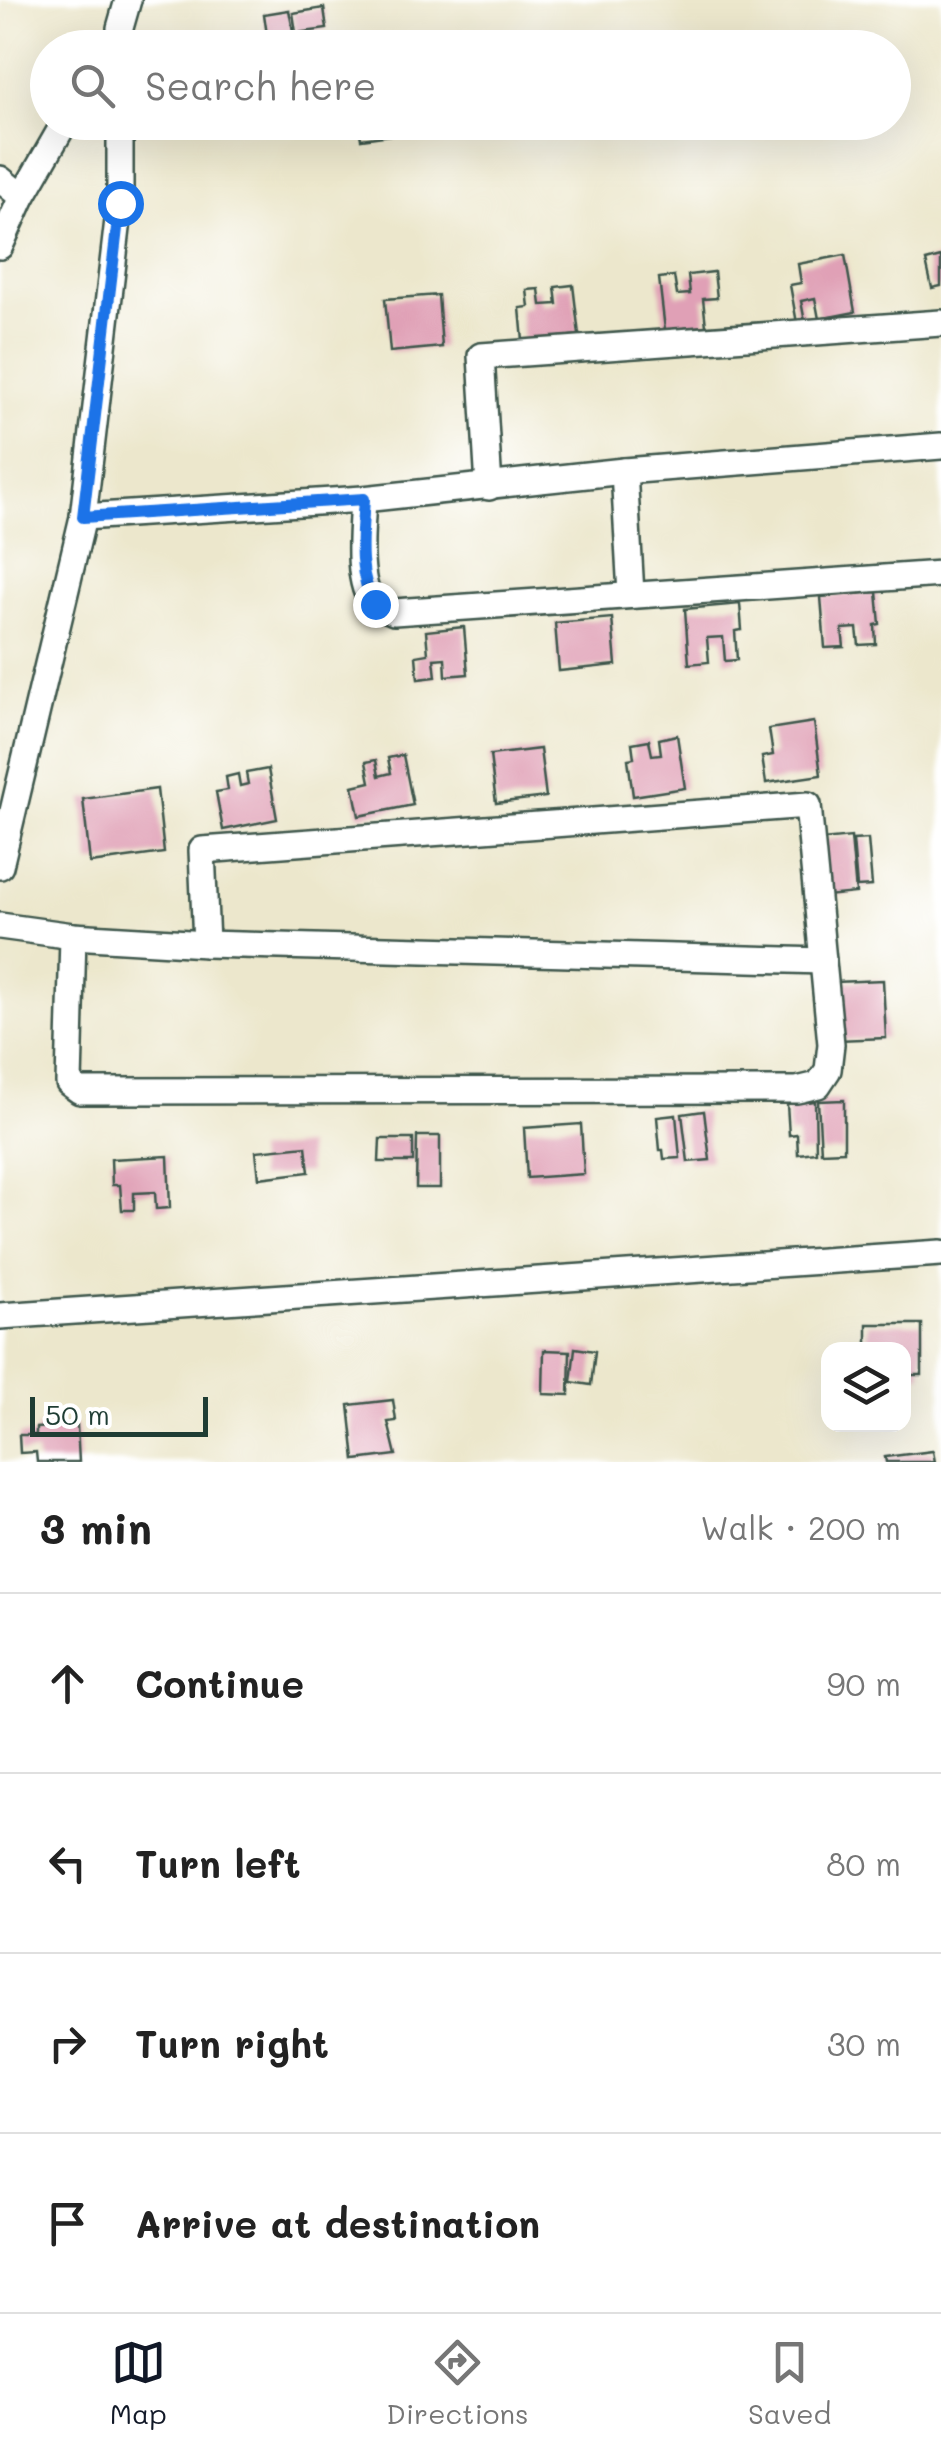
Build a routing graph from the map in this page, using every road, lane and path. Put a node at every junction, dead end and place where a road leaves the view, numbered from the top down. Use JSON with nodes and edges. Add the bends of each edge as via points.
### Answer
{"nodes":[{"id":1,"x":128,"y":0,"type":"edge"},
{"id":2,"x":119,"y":30,"type":"edge"},
{"id":3,"x":55,"y":140,"type":"edge"},
{"id":4,"x":120,"y":140,"type":"edge"},
{"id":5,"x":0,"y":179,"type":"edge"},
{"id":6,"x":22,"y":197,"type":"junction"},
{"id":7,"x":0,"y":246,"type":"edge"},
{"id":8,"x":941,"y":322,"type":"edge"},
{"id":9,"x":941,"y":446,"type":"edge"},
{"id":10,"x":624,"y":471,"type":"junction"},
{"id":11,"x":489,"y":487,"type":"junction"},
{"id":12,"x":364,"y":499,"type":"junction"},
{"id":13,"x":83,"y":517,"type":"junction"},
{"id":14,"x":941,"y":574,"type":"edge"},
{"id":15,"x":631,"y":594,"type":"junction"},
{"id":16,"x":0,"y":866,"type":"edge"},
{"id":17,"x":0,"y":926,"type":"edge"},
{"id":18,"x":73,"y":936,"type":"junction"},
{"id":19,"x":206,"y":944,"type":"junction"},
{"id":20,"x":823,"y":961,"type":"junction"},
{"id":21,"x":941,"y":1253,"type":"edge"},
{"id":22,"x":0,"y":1316,"type":"edge"}],
"edges":[{"from":1,"to":2,"type":"street"},
{"from":3,"to":6,"type":"street"},
{"from":4,"to":13,"type":"street","via":[[120,203]]},
{"from":5,"to":6,"type":"street"},
{"from":6,"to":7,"type":"street"},
{"from":8,"to":11,"type":"street","via":[[482,356]]},
{"from":9,"to":10,"type":"street"},
{"from":10,"to":11,"type":"street"},
{"from":10,"to":15,"type":"street"},
{"from":11,"to":12,"type":"street"},
{"from":12,"to":13,"type":"street"},
{"from":12,"to":15,"type":"street","via":[[366,591],[394,612]]},
{"from":13,"to":16,"type":"street"},
{"from":14,"to":15,"type":"street"},
{"from":17,"to":18,"type":"street"},
{"from":18,"to":19,"type":"street"},
{"from":18,"to":20,"type":"street","via":[[69,1083],[80,1091],[797,1090],[818,1085],[828,1070]]},
{"from":19,"to":20,"type":"street"},
{"from":19,"to":20,"type":"street","via":[[202,850],[808,805]]},
{"from":21,"to":22,"type":"street"}]}
